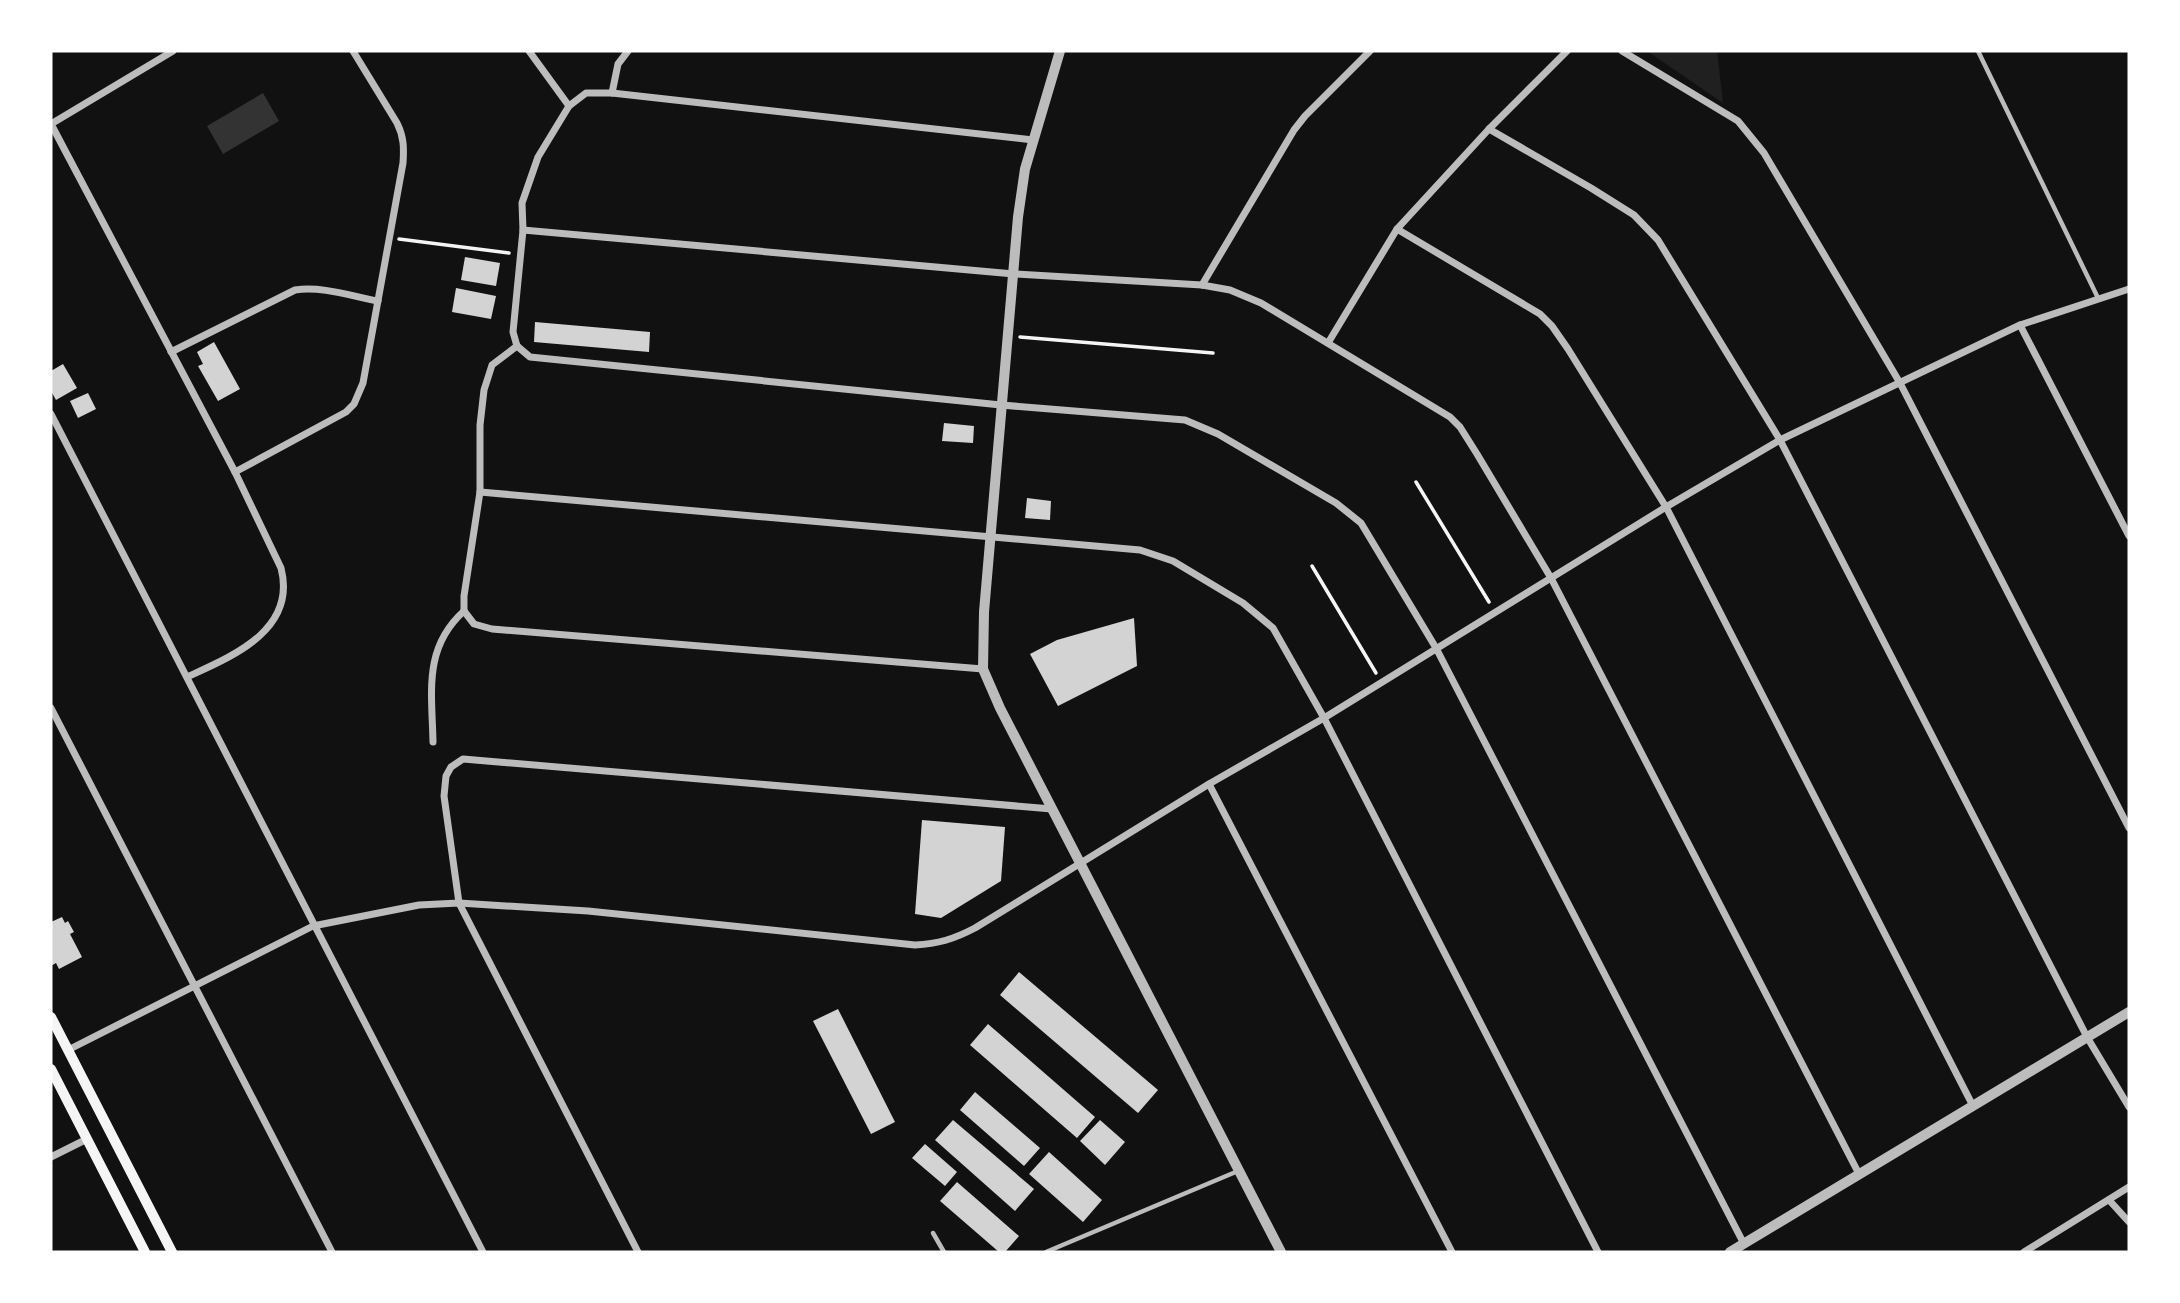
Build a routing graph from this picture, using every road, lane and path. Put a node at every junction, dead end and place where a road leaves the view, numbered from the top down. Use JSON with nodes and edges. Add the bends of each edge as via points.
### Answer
{"nodes":[{"id":1,"x":173,"y":51,"type":"edge"},
{"id":2,"x":353,"y":51,"type":"edge"},
{"id":3,"x":529,"y":51,"type":"edge"},
{"id":4,"x":628,"y":51,"type":"edge"},
{"id":5,"x":1060,"y":51,"type":"edge"},
{"id":6,"x":1370,"y":51,"type":"edge"},
{"id":7,"x":1567,"y":51,"type":"edge"},
{"id":8,"x":1622,"y":51,"type":"edge"},
{"id":9,"x":1978,"y":51,"type":"edge"},
{"id":10,"x":612,"y":93,"type":"junction"},
{"id":11,"x":569,"y":106,"type":"junction"},
{"id":12,"x":51,"y":124,"type":"edge"},
{"id":13,"x":1489,"y":129,"type":"junction"},
{"id":14,"x":1033,"y":140,"type":"junction"},
{"id":15,"x":1397,"y":229,"type":"junction"},
{"id":16,"x":523,"y":230,"type":"junction"},
{"id":17,"x":390,"y":238,"type":"junction"},
{"id":18,"x":520,"y":255,"type":"junction"},
{"id":19,"x":1014,"y":274,"type":"junction"},
{"id":20,"x":1202,"y":285,"type":"junction"},
{"id":21,"x":2129,"y":289,"type":"edge"},
{"id":22,"x":2098,"y":298,"type":"junction"},
{"id":23,"x":378,"y":302,"type":"junction"},
{"id":24,"x":2020,"y":325,"type":"junction"},
{"id":25,"x":1007,"y":336,"type":"junction"},
{"id":26,"x":1328,"y":343,"type":"junction"},
{"id":27,"x":517,"y":346,"type":"junction"},
{"id":28,"x":171,"y":352,"type":"junction"},
{"id":29,"x":1213,"y":354,"type":"dead end"},
{"id":30,"x":1899,"y":383,"type":"junction"},
{"id":31,"x":1001,"y":405,"type":"junction"},
{"id":32,"x":51,"y":414,"type":"edge"},
{"id":33,"x":1780,"y":440,"type":"junction"},
{"id":34,"x":235,"y":472,"type":"junction"},
{"id":35,"x":1416,"y":482,"type":"dead end"},
{"id":36,"x":480,"y":492,"type":"junction"},
{"id":37,"x":1666,"y":507,"type":"junction"},
{"id":38,"x":2129,"y":536,"type":"edge"},
{"id":39,"x":991,"y":538,"type":"junction"},
{"id":40,"x":1312,"y":566,"type":"dead end"},
{"id":41,"x":1551,"y":578,"type":"junction"},
{"id":42,"x":464,"y":611,"type":"junction"},
{"id":43,"x":1496,"y":612,"type":"junction"},
{"id":44,"x":1436,"y":648,"type":"junction"},
{"id":45,"x":983,"y":669,"type":"junction"},
{"id":46,"x":187,"y":677,"type":"junction"},
{"id":47,"x":1381,"y":681,"type":"junction"},
{"id":48,"x":51,"y":708,"type":"edge"},
{"id":49,"x":1324,"y":718,"type":"junction"},
{"id":50,"x":433,"y":742,"type":"dead end"},
{"id":51,"x":1209,"y":784,"type":"junction"},
{"id":52,"x":1052,"y":809,"type":"junction"},
{"id":53,"x":2129,"y":828,"type":"edge"},
{"id":54,"x":1081,"y":863,"type":"junction"},
{"id":55,"x":459,"y":903,"type":"junction"},
{"id":56,"x":313,"y":926,"type":"junction"},
{"id":57,"x":194,"y":986,"type":"junction"},
{"id":58,"x":2129,"y":1012,"type":"edge"},
{"id":59,"x":51,"y":1017,"type":"edge"},
{"id":60,"x":2087,"y":1037,"type":"junction"},
{"id":61,"x":68,"y":1050,"type":"junction"},
{"id":62,"x":51,"y":1069,"type":"edge"},
{"id":63,"x":1973,"y":1106,"type":"junction"},
{"id":64,"x":2129,"y":1107,"type":"edge"},
{"id":65,"x":87,"y":1139,"type":"junction"},
{"id":66,"x":51,"y":1157,"type":"edge"},
{"id":67,"x":1238,"y":1171,"type":"junction"},
{"id":68,"x":1859,"y":1174,"type":"junction"},
{"id":69,"x":2129,"y":1187,"type":"edge"},
{"id":70,"x":2109,"y":1200,"type":"junction"},
{"id":71,"x":2129,"y":1222,"type":"edge"},
{"id":72,"x":933,"y":1233,"type":"dead end"},
{"id":73,"x":1744,"y":1244,"type":"junction"},
{"id":74,"x":145,"y":1252,"type":"edge"},
{"id":75,"x":172,"y":1252,"type":"edge"},
{"id":76,"x":332,"y":1252,"type":"edge"},
{"id":77,"x":483,"y":1252,"type":"edge"},
{"id":78,"x":638,"y":1252,"type":"edge"},
{"id":79,"x":944,"y":1252,"type":"edge"},
{"id":80,"x":1046,"y":1252,"type":"edge"},
{"id":81,"x":1281,"y":1252,"type":"edge"},
{"id":82,"x":1452,"y":1252,"type":"edge"},
{"id":83,"x":1598,"y":1252,"type":"edge"},
{"id":84,"x":1730,"y":1252,"type":"edge"},
{"id":85,"x":2024,"y":1252,"type":"edge"}],
"edges":[{"from":1,"to":12,"type":"street"},
{"from":2,"to":17,"type":"street","via":[[403,134],[403,163]]},
{"from":3,"to":11,"type":"street"},
{"from":4,"to":10,"type":"street","via":[[618,64]]},
{"from":5,"to":14,"type":"street"},
{"from":6,"to":20,"type":"street","via":[[1294,130]]},
{"from":7,"to":13,"type":"street"},
{"from":8,"to":30,"type":"street","via":[[1717,107],[1748,132]]},
{"from":9,"to":22,"type":"lane"},
{"from":10,"to":11,"type":"street","via":[[586,93]]},
{"from":10,"to":14,"type":"street"},
{"from":11,"to":16,"type":"street","via":[[533,170],[522,203]]},
{"from":12,"to":28,"type":"street"},
{"from":13,"to":15,"type":"street"},
{"from":13,"to":33,"type":"street","via":[[1591,188],[1644,225],[1678,271]]},
{"from":14,"to":19,"type":"street","via":[[1023,182]]},
{"from":15,"to":26,"type":"street"},
{"from":15,"to":37,"type":"street","via":[[1525,304],[1552,326]]},
{"from":16,"to":18,"type":"street"},
{"from":16,"to":19,"type":"street"},
{"from":17,"to":18,"type":"path"},
{"from":17,"to":23,"type":"street"},
{"from":18,"to":27,"type":"street","via":[[513,332]]},
{"from":19,"to":20,"type":"street"},
{"from":19,"to":25,"type":"street"},
{"from":20,"to":26,"type":"street","via":[[1261,303]]},
{"from":21,"to":22,"type":"street"},
{"from":22,"to":24,"type":"street"},
{"from":23,"to":28,"type":"street","via":[[324,290],[295,290]]},
{"from":23,"to":34,"type":"street","via":[[365,375],[354,404]]},
{"from":24,"to":30,"type":"street"},
{"from":24,"to":38,"type":"street"},
{"from":25,"to":29,"type":"path"},
{"from":25,"to":31,"type":"street"},
{"from":26,"to":41,"type":"street","via":[[1460,427]]},
{"from":27,"to":31,"type":"street","via":[[530,357]]},
{"from":27,"to":36,"type":"street","via":[[492,366],[484,390]]},
{"from":28,"to":34,"type":"street"},
{"from":30,"to":33,"type":"street"},
{"from":30,"to":53,"type":"street"},
{"from":31,"to":39,"type":"street"},
{"from":31,"to":44,"type":"street","via":[[1185,420],[1218,434],[1353,515]]},
{"from":32,"to":46,"type":"street"},
{"from":33,"to":37,"type":"street"},
{"from":33,"to":60,"type":"street"},
{"from":34,"to":46,"type":"street","via":[[281,568],[284,596],[280,610],[251,643]]},
{"from":35,"to":43,"type":"path"},
{"from":36,"to":39,"type":"street"},
{"from":36,"to":42,"type":"street"},
{"from":37,"to":41,"type":"street"},
{"from":37,"to":63,"type":"street"},
{"from":39,"to":45,"type":"street"},
{"from":39,"to":49,"type":"street","via":[[1140,550],[1173,561],[1273,628]]},
{"from":40,"to":47,"type":"path"},
{"from":41,"to":43,"type":"street"},
{"from":41,"to":68,"type":"street"},
{"from":42,"to":45,"type":"street","via":[[474,624],[492,629]]},
{"from":42,"to":50,"type":"street","via":[[442,638],[432,667]]},
{"from":43,"to":44,"type":"street"},
{"from":44,"to":47,"type":"street"},
{"from":44,"to":73,"type":"street"},
{"from":45,"to":52,"type":"street"},
{"from":46,"to":56,"type":"street"},
{"from":47,"to":49,"type":"street"},
{"from":48,"to":57,"type":"street"},
{"from":49,"to":51,"type":"street"},
{"from":49,"to":83,"type":"street"},
{"from":51,"to":54,"type":"street"},
{"from":51,"to":82,"type":"street"},
{"from":52,"to":54,"type":"street"},
{"from":52,"to":55,"type":"street","via":[[463,759],[451,766],[444,796]]},
{"from":54,"to":55,"type":"street","via":[[952,940],[925,945],[588,911]]},
{"from":54,"to":67,"type":"street"},
{"from":55,"to":56,"type":"street","via":[[419,905]]},
{"from":55,"to":78,"type":"street"},
{"from":56,"to":57,"type":"street"},
{"from":56,"to":77,"type":"street"},
{"from":57,"to":61,"type":"street"},
{"from":57,"to":76,"type":"street"},
{"from":58,"to":60,"type":"street"},
{"from":59,"to":61,"type":"main road"},
{"from":60,"to":63,"type":"street"},
{"from":60,"to":64,"type":"street"},
{"from":61,"to":75,"type":"main road"},
{"from":62,"to":65,"type":"main road"},
{"from":63,"to":68,"type":"street"},
{"from":65,"to":66,"type":"street"},
{"from":65,"to":74,"type":"main road"},
{"from":67,"to":80,"type":"lane"},
{"from":67,"to":81,"type":"street"},
{"from":68,"to":73,"type":"street"},
{"from":69,"to":70,"type":"street"},
{"from":70,"to":71,"type":"street"},
{"from":70,"to":85,"type":"street"},
{"from":72,"to":79,"type":"lane"},
{"from":73,"to":84,"type":"street"}]}
